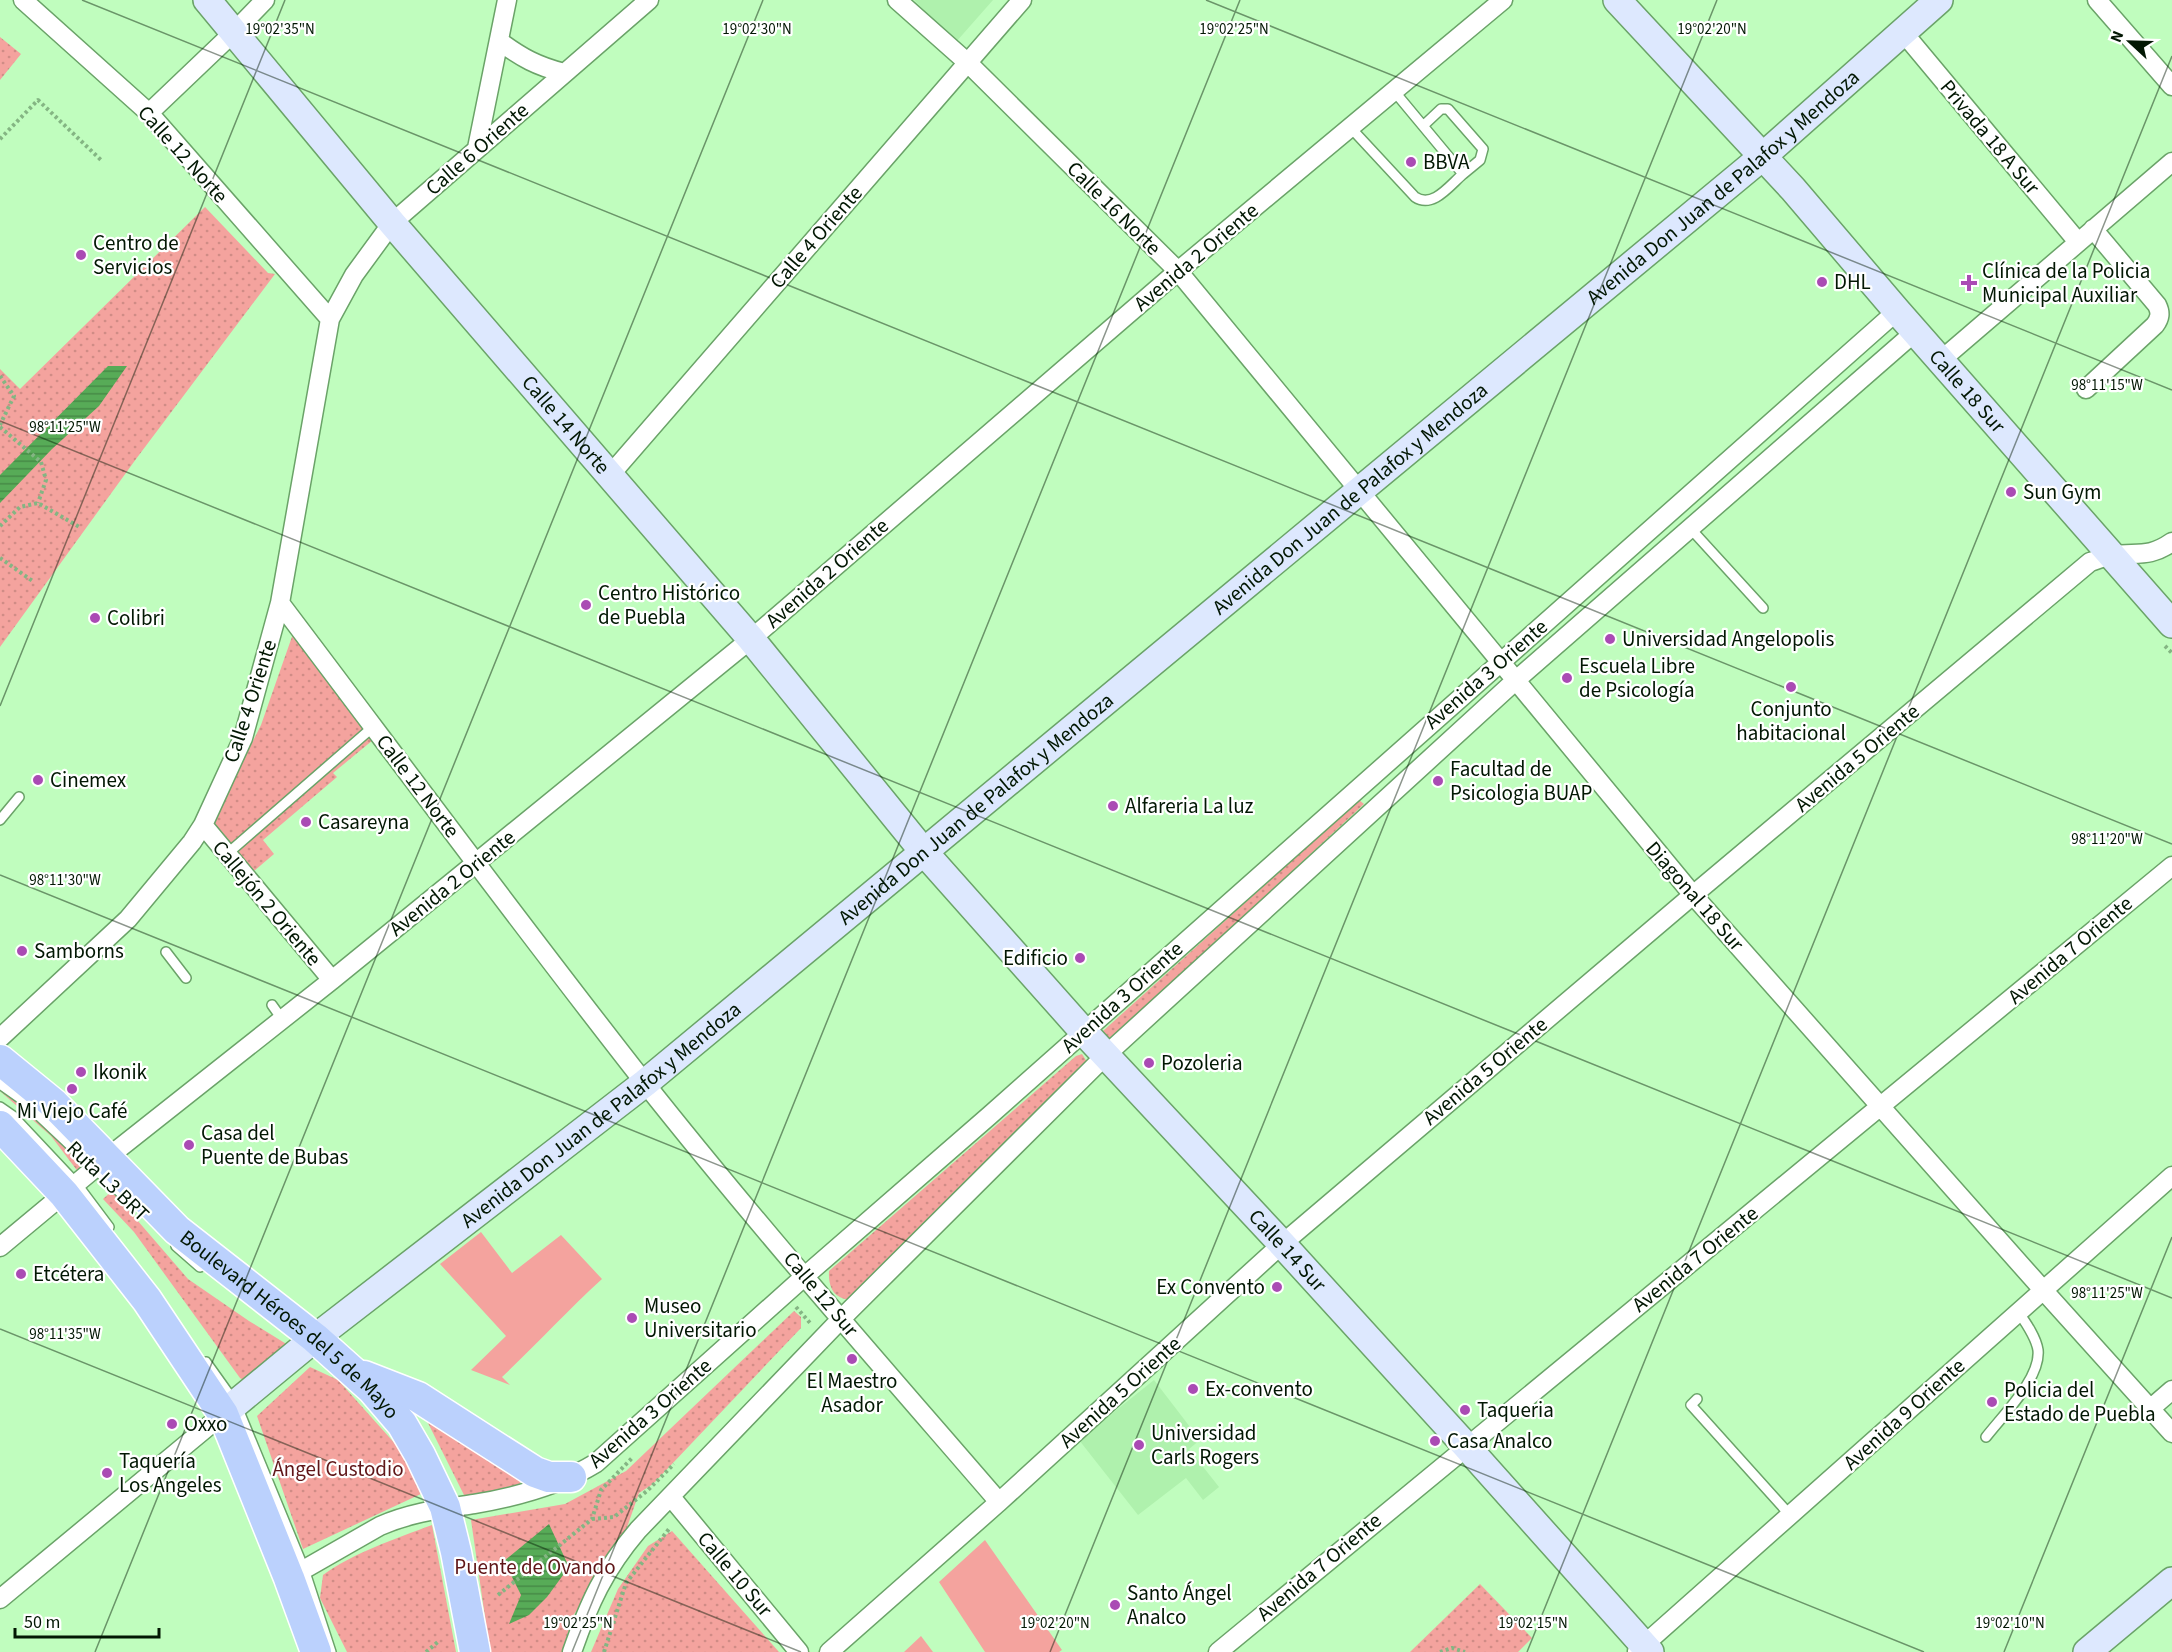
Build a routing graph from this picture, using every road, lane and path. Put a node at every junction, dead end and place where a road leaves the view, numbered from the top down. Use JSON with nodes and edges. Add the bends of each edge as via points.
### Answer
{"nodes":[{"id":1,"x":23,"y":0,"type":"edge"},
{"id":2,"x":207,"y":0,"type":"edge"},
{"id":3,"x":265,"y":0,"type":"edge"},
{"id":4,"x":507,"y":0,"type":"edge"},
{"id":5,"x":649,"y":0,"type":"edge"},
{"id":6,"x":897,"y":0,"type":"edge"},
{"id":7,"x":1022,"y":0,"type":"edge"},
{"id":8,"x":1503,"y":0,"type":"edge"},
{"id":9,"x":1617,"y":0,"type":"edge"},
{"id":10,"x":1938,"y":0,"type":"edge"},
{"id":11,"x":2097,"y":0,"type":"edge"},
{"id":12,"x":234,"y":32,"type":"junction"},
{"id":13,"x":1902,"y":32,"type":"junction"},
{"id":14,"x":499,"y":41,"type":"junction"},
{"id":15,"x":968,"y":63,"type":"junction"},
{"id":16,"x":564,"y":74,"type":"junction"},
{"id":17,"x":2172,"y":86,"type":"edge"},
{"id":18,"x":1394,"y":91,"type":"junction"},
{"id":19,"x":148,"y":113,"type":"junction"},
{"id":20,"x":1424,"y":125,"type":"junction"},
{"id":21,"x":1350,"y":127,"type":"junction"},
{"id":22,"x":0,"y":139,"type":"edge"},
{"id":23,"x":477,"y":148,"type":"junction"},
{"id":24,"x":1762,"y":157,"type":"junction"},
{"id":25,"x":101,"y":160,"type":"dead end"},
{"id":26,"x":2172,"y":162,"type":"edge"},
{"id":27,"x":1463,"y":174,"type":"junction"},
{"id":28,"x":392,"y":223,"type":"junction"},
{"id":29,"x":2093,"y":229,"type":"junction"},
{"id":30,"x":2078,"y":242,"type":"junction"},
{"id":31,"x":1178,"y":271,"type":"junction"},
{"id":32,"x":1897,"y":311,"type":"junction"},
{"id":33,"x":330,"y":319,"type":"junction"},
{"id":34,"x":1915,"y":332,"type":"junction"},
{"id":35,"x":1940,"y":360,"type":"junction"},
{"id":36,"x":0,"y":376,"type":"edge"},
{"id":37,"x":2086,"y":389,"type":"dead end"},
{"id":38,"x":0,"y":426,"type":"edge"},
{"id":39,"x":1718,"y":470,"type":"junction"},
{"id":40,"x":610,"y":474,"type":"junction"},
{"id":41,"x":1358,"y":490,"type":"junction"},
{"id":42,"x":1734,"y":490,"type":"junction"},
{"id":43,"x":38,"y":503,"type":"junction"},
{"id":44,"x":0,"y":526,"type":"edge"},
{"id":45,"x":81,"y":528,"type":"dead end"},
{"id":46,"x":1690,"y":528,"type":"junction"},
{"id":47,"x":2172,"y":542,"type":"edge"},
{"id":48,"x":2111,"y":555,"type":"junction"},
{"id":49,"x":0,"y":558,"type":"edge"},
{"id":50,"x":34,"y":582,"type":"dead end"},
{"id":51,"x":280,"y":603,"type":"junction"},
{"id":52,"x":1763,"y":608,"type":"dead end"},
{"id":53,"x":2172,"y":624,"type":"edge"},
{"id":54,"x":751,"y":639,"type":"junction"},
{"id":55,"x":1500,"y":663,"type":"junction"},
{"id":56,"x":1515,"y":681,"type":"junction"},
{"id":57,"x":373,"y":727,"type":"junction"},
{"id":58,"x":19,"y":797,"type":"dead end"},
{"id":59,"x":0,"y":820,"type":"edge"},
{"id":60,"x":202,"y":825,"type":"junction"},
{"id":61,"x":923,"y":851,"type":"junction"},
{"id":62,"x":227,"y":854,"type":"junction"},
{"id":63,"x":476,"y":863,"type":"junction"},
{"id":64,"x":2172,"y":866,"type":"edge"},
{"id":65,"x":1693,"y":895,"type":"junction"},
{"id":66,"x":166,"y":952,"type":"dead end"},
{"id":67,"x":186,"y":978,"type":"dead end"},
{"id":68,"x":332,"y":980,"type":"junction"},
{"id":69,"x":1083,"y":1031,"type":"junction"},
{"id":70,"x":0,"y":1038,"type":"edge"},
{"id":71,"x":1106,"y":1055,"type":"junction"},
{"id":72,"x":0,"y":1060,"type":"edge"},
{"id":73,"x":645,"y":1083,"type":"junction"},
{"id":74,"x":0,"y":1084,"type":"edge"},
{"id":75,"x":0,"y":1107,"type":"edge"},
{"id":76,"x":1880,"y":1107,"type":"junction"},
{"id":77,"x":0,"y":1126,"type":"edge"},
{"id":78,"x":101,"y":1163,"type":"junction"},
{"id":79,"x":2172,"y":1176,"type":"edge"},
{"id":80,"x":70,"y":1189,"type":"junction"},
{"id":81,"x":136,"y":1208,"type":"dead end"},
{"id":82,"x":116,"y":1237,"type":"dead end"},
{"id":83,"x":169,"y":1240,"type":"dead end"},
{"id":84,"x":1282,"y":1244,"type":"junction"},
{"id":85,"x":0,"y":1247,"type":"edge"},
{"id":86,"x":204,"y":1270,"type":"dead end"},
{"id":87,"x":805,"y":1276,"type":"junction"},
{"id":88,"x":2044,"y":1291,"type":"junction"},
{"id":89,"x":2019,"y":1313,"type":"junction"},
{"id":90,"x":787,"y":1314,"type":"dead end"},
{"id":91,"x":841,"y":1319,"type":"junction"},
{"id":92,"x":803,"y":1333,"type":"dead end"},
{"id":93,"x":307,"y":1344,"type":"junction"},
{"id":94,"x":202,"y":1356,"type":"dead end"},
{"id":95,"x":352,"y":1371,"type":"junction"},
{"id":96,"x":2172,"y":1390,"type":"edge"},
{"id":97,"x":1697,"y":1400,"type":"dead end"},
{"id":98,"x":229,"y":1409,"type":"junction"},
{"id":99,"x":2150,"y":1409,"type":"junction"},
{"id":100,"x":2172,"y":1433,"type":"edge"},
{"id":101,"x":1986,"y":1437,"type":"dead end"},
{"id":102,"x":1466,"y":1446,"type":"junction"},
{"id":103,"x":641,"y":1450,"type":"dead end"},
{"id":104,"x":678,"y":1459,"type":"dead end"},
{"id":105,"x":571,"y":1477,"type":"junction"},
{"id":106,"x":671,"y":1497,"type":"junction"},
{"id":107,"x":999,"y":1502,"type":"junction"},
{"id":108,"x":436,"y":1509,"type":"junction"},
{"id":109,"x":1790,"y":1515,"type":"junction"},
{"id":110,"x":592,"y":1519,"type":"junction"},
{"id":111,"x":669,"y":1528,"type":"dead end"},
{"id":112,"x":297,"y":1573,"type":"junction"},
{"id":113,"x":2172,"y":1581,"type":"edge"},
{"id":114,"x":498,"y":1595,"type":"dead end"},
{"id":115,"x":0,"y":1599,"type":"edge"},
{"id":116,"x":439,"y":1641,"type":"dead end"},
{"id":117,"x":1643,"y":1650,"type":"edge"},
{"id":118,"x":316,"y":1652,"type":"edge"},
{"id":119,"x":331,"y":1652,"type":"edge"},
{"id":120,"x":426,"y":1652,"type":"edge"},
{"id":121,"x":475,"y":1652,"type":"edge"},
{"id":122,"x":572,"y":1652,"type":"edge"},
{"id":123,"x":604,"y":1652,"type":"edge"},
{"id":124,"x":799,"y":1652,"type":"edge"},
{"id":125,"x":829,"y":1652,"type":"edge"},
{"id":126,"x":1218,"y":1652,"type":"edge"},
{"id":127,"x":1440,"y":1652,"type":"edge"},
{"id":128,"x":1465,"y":1652,"type":"edge"},
{"id":129,"x":2087,"y":1652,"type":"edge"}],
"edges":[{"from":1,"to":19,"type":"street","name":"Calle 12 Norte"},
{"from":2,"to":12,"type":"main road","name":"Calle 14 Norte"},
{"from":3,"to":12,"type":"street"},
{"from":4,"to":14,"type":"street"},
{"from":5,"to":16,"type":"street","name":"Calle 6 Oriente"},
{"from":6,"to":15,"type":"street","name":"Calle 16 Norte"},
{"from":7,"to":15,"type":"street","name":"Calle 4 Oriente"},
{"from":8,"to":18,"type":"street","name":"Avenida 2 Oriente"},
{"from":9,"to":24,"type":"main road","name":"Calle 18 Sur"},
{"from":10,"to":13,"type":"main road","name":"Avenida Don Juan de Palafox y Mendoza"},
{"from":11,"to":17,"type":"street"},
{"from":12,"to":19,"type":"street"},
{"from":12,"to":28,"type":"main road","name":"Calle 14 Norte"},
{"from":13,"to":24,"type":"main road","name":"Avenida Don Juan de Palafox y Mendoza"},
{"from":13,"to":30,"type":"street","name":"Privada 18 A Sur"},
{"from":14,"to":16,"type":"street","via":[[538,67]]},
{"from":14,"to":23,"type":"street"},
{"from":15,"to":31,"type":"street","name":"Calle 16 Norte"},
{"from":15,"to":40,"type":"street","name":"Calle 4 Oriente"},
{"from":16,"to":23,"type":"street","name":"Calle 6 Oriente"},
{"from":18,"to":20,"type":"lane"},
{"from":18,"to":21,"type":"street","name":"Avenida 2 Oriente"},
{"from":19,"to":33,"type":"street","name":"Calle 12 Norte"},
{"from":20,"to":27,"type":"lane"},
{"from":20,"to":27,"type":"lane","via":[[1441,109],[1448,109],[1484,149],[1480,160]]},
{"from":21,"to":27,"type":"lane","via":[[1421,201],[1435,198]]},
{"from":21,"to":31,"type":"street","name":"Avenida 2 Oriente"},
{"from":22,"to":25,"type":"path","via":[[38,100]]},
{"from":23,"to":28,"type":"street","name":"Calle 6 Oriente"},
{"from":24,"to":32,"type":"main road","name":"Calle 18 Sur"},
{"from":24,"to":41,"type":"main road","name":"Avenida Don Juan de Palafox y Mendoza"},
{"from":26,"to":29,"type":"street"},
{"from":28,"to":33,"type":"street","name":"Calle 6 Oriente","via":[[354,276]]},
{"from":28,"to":40,"type":"main road","name":"Calle 14 Norte"},
{"from":29,"to":30,"type":"street"},
{"from":29,"to":37,"type":"street","via":[[2160,312],[2155,325]]},
{"from":30,"to":35,"type":"street"},
{"from":31,"to":41,"type":"street","name":"Calle 16 Norte"},
{"from":31,"to":54,"type":"street","name":"Avenida 2 Oriente"},
{"from":32,"to":34,"type":"main road","name":"Calle 18 Sur"},
{"from":32,"to":39,"type":"street","name":"Avenida 3 Oriente"},
{"from":33,"to":51,"type":"street","name":"Calle 4 Oriente"},
{"from":34,"to":35,"type":"main road","name":"Calle 18 Sur"},
{"from":34,"to":42,"type":"street","name":"Avenida 3 Oriente"},
{"from":35,"to":48,"type":"main road","name":"Calle 18 Sur"},
{"from":36,"to":38,"type":"path","via":[[14,396]]},
{"from":38,"to":43,"type":"path","via":[[42,462],[46,480]]},
{"from":39,"to":42,"type":"street"},
{"from":39,"to":55,"type":"street","name":"Avenida 3 Oriente"},
{"from":40,"to":54,"type":"main road","name":"Calle 14 Norte"},
{"from":41,"to":55,"type":"street","name":"Diagonal 18 Sur"},
{"from":41,"to":61,"type":"main road","name":"Avenida Don Juan de Palafox y Mendoza"},
{"from":42,"to":46,"type":"street","name":"Avenida 3 Oriente"},
{"from":43,"to":44,"type":"path","via":[[20,507]]},
{"from":43,"to":45,"type":"path"},
{"from":46,"to":52,"type":"lane"},
{"from":46,"to":56,"type":"street","name":"Avenida 3 Oriente"},
{"from":47,"to":48,"type":"street","name":"Avenida 5 Oriente","via":[[2160,550],[2138,555]]},
{"from":48,"to":53,"type":"main road","name":"Calle 18 Sur"},
{"from":48,"to":65,"type":"street","name":"Avenida 5 Oriente","via":[[2090,562]]},
{"from":49,"to":50,"type":"path"},
{"from":51,"to":57,"type":"street","name":"Calle 12 Norte"},
{"from":51,"to":60,"type":"street","name":"Calle 4 Oriente","via":[[243,738]]},
{"from":54,"to":61,"type":"main road","name":"Calle 14 Norte"},
{"from":54,"to":63,"type":"street","name":"Avenida 2 Oriente"},
{"from":55,"to":56,"type":"street","name":"Diagonal 18 Sur"},
{"from":55,"to":69,"type":"street","name":"Avenida 3 Oriente"},
{"from":56,"to":65,"type":"street","name":"Diagonal 18 Sur"},
{"from":56,"to":71,"type":"street","name":"Avenida 3 Oriente"},
{"from":57,"to":62,"type":"lane"},
{"from":57,"to":63,"type":"street","name":"Calle 12 Norte"},
{"from":58,"to":59,"type":"lane"},
{"from":60,"to":62,"type":"street","name":"Callejón 2 Oriente"},
{"from":60,"to":70,"type":"street","name":"Calle 4 Oriente","via":[[128,919]]},
{"from":61,"to":69,"type":"main road","name":"Calle 14 Sur"},
{"from":61,"to":73,"type":"main road","name":"Avenida Don Juan de Palafox y Mendoza"},
{"from":62,"to":68,"type":"street","name":"Callejón 2 Oriente"},
{"from":63,"to":68,"type":"street","name":"Avenida 2 Oriente"},
{"from":63,"to":73,"type":"street","name":"Calle 12 Norte"},
{"from":64,"to":76,"type":"street","name":"Avenida 7 Oriente"},
{"from":65,"to":76,"type":"street","name":"Diagonal 18 Sur"},
{"from":65,"to":84,"type":"street","name":"Avenida 5 Oriente"},
{"from":66,"to":67,"type":"lane"},
{"from":68,"to":78,"type":"street","name":"Avenida 2 Oriente","via":[[277,1012]]},
{"from":69,"to":71,"type":"main road","name":"Calle 14 Sur"},
{"from":69,"to":87,"type":"street","name":"Avenida 3 Oriente"},
{"from":71,"to":84,"type":"main road","name":"Calle 14 Sur"},
{"from":71,"to":91,"type":"street","name":"Avenida 3 Oriente"},
{"from":72,"to":78,"type":"main road","name":"Boulevard Héroes del 5 de Mayo","via":[[54,1104]]},
{"from":73,"to":87,"type":"street","name":"Calle 12 Sur"},
{"from":73,"to":93,"type":"main road","name":"Avenida Don Juan de Palafox y Mendoza"},
{"from":74,"to":78,"type":"lane","name":"Ruta L3 BRT"},
{"from":75,"to":80,"type":"lane","via":[[13,1116]]},
{"from":76,"to":88,"type":"street","name":"Diagonal 18 Sur"},
{"from":76,"to":102,"type":"street","name":"Avenida 7 Oriente"},
{"from":77,"to":80,"type":"main road"},
{"from":78,"to":80,"type":"street","name":"Avenida 2 Oriente"},
{"from":78,"to":81,"type":"lane","name":"Ruta L3 BRT"},
{"from":78,"to":93,"type":"main road","name":"Boulevard Héroes del 5 de Mayo"},
{"from":79,"to":88,"type":"street","name":"Avenida 9 Oriente"},
{"from":80,"to":82,"type":"lane"},
{"from":80,"to":85,"type":"street","name":"Avenida 2 Oriente"},
{"from":80,"to":98,"type":"main road"},
{"from":83,"to":86,"type":"lane"},
{"from":84,"to":102,"type":"main road","name":"Calle 14 Sur"},
{"from":84,"to":107,"type":"street","name":"Avenida 5 Oriente"},
{"from":87,"to":91,"type":"street","name":"Calle 12 Sur"},
{"from":87,"to":105,"type":"street","name":"Avenida 3 Oriente","via":[[596,1463]]},
{"from":88,"to":89,"type":"street","name":"Avenida 9 Oriente"},
{"from":88,"to":99,"type":"street","name":"Diagonal 18 Sur"},
{"from":89,"to":101,"type":"lane","via":[[2038,1349],[2037,1365]]},
{"from":89,"to":109,"type":"street","name":"Avenida 9 Oriente"},
{"from":90,"to":92,"type":"path","via":[[795,1305],[811,1324]]},
{"from":91,"to":106,"type":"street","name":"Avenida 3 Oriente"},
{"from":91,"to":107,"type":"street","name":"Calle 12 Sur"},
{"from":93,"to":95,"type":"main road","name":"Boulevard Héroes del 5 de Mayo"},
{"from":93,"to":98,"type":"main road","name":"Avenida Don Juan de Palafox y Mendoza"},
{"from":94,"to":98,"type":"lane"},
{"from":95,"to":105,"type":"main road","via":[[418,1397],[535,1472]]},
{"from":95,"to":108,"type":"main road","name":"Boulevard Héroes del 5 de Mayo","via":[[402,1424],[420,1455]]},
{"from":96,"to":99,"type":"street"},
{"from":97,"to":109,"type":"lane","via":[[1691,1405]]},
{"from":98,"to":112,"type":"main road"},
{"from":98,"to":115,"type":"street","name":"Avenida Don Juan de Palafox y Mendoza"},
{"from":99,"to":100,"type":"street","name":"Diagonal 18 Sur"},
{"from":102,"to":117,"type":"main road","name":"Calle 14 Sur"},
{"from":102,"to":126,"type":"street","name":"Avenida 7 Oriente"},
{"from":103,"to":110,"type":"path","via":[[601,1490]]},
{"from":104,"to":110,"type":"path","via":[[614,1517]]},
{"from":105,"to":108,"type":"street","name":"Avenida 3 Oriente","via":[[491,1500]]},
{"from":106,"to":122,"type":"street","name":"Avenida 3 Oriente","via":[[616,1556],[584,1617]]},
{"from":106,"to":124,"type":"street","name":"Calle 10 Sur"},
{"from":107,"to":125,"type":"street","name":"Avenida 5 Oriente"},
{"from":108,"to":112,"type":"street","name":"Avenida 3 Oriente","via":[[380,1526]]},
{"from":108,"to":121,"type":"main road","name":"Boulevard Héroes del 5 de Mayo","via":[[456,1552]]},
{"from":109,"to":117,"type":"street","name":"Avenida 9 Oriente"},
{"from":110,"to":114,"type":"path"},
{"from":111,"to":123,"type":"path","via":[[626,1583]]},
{"from":112,"to":118,"type":"main road"},
{"from":112,"to":119,"type":"lane"},
{"from":113,"to":129,"type":"main road"},
{"from":116,"to":120,"type":"path"},
{"from":127,"to":128,"type":"path","via":[[1452,1648]]}]}
